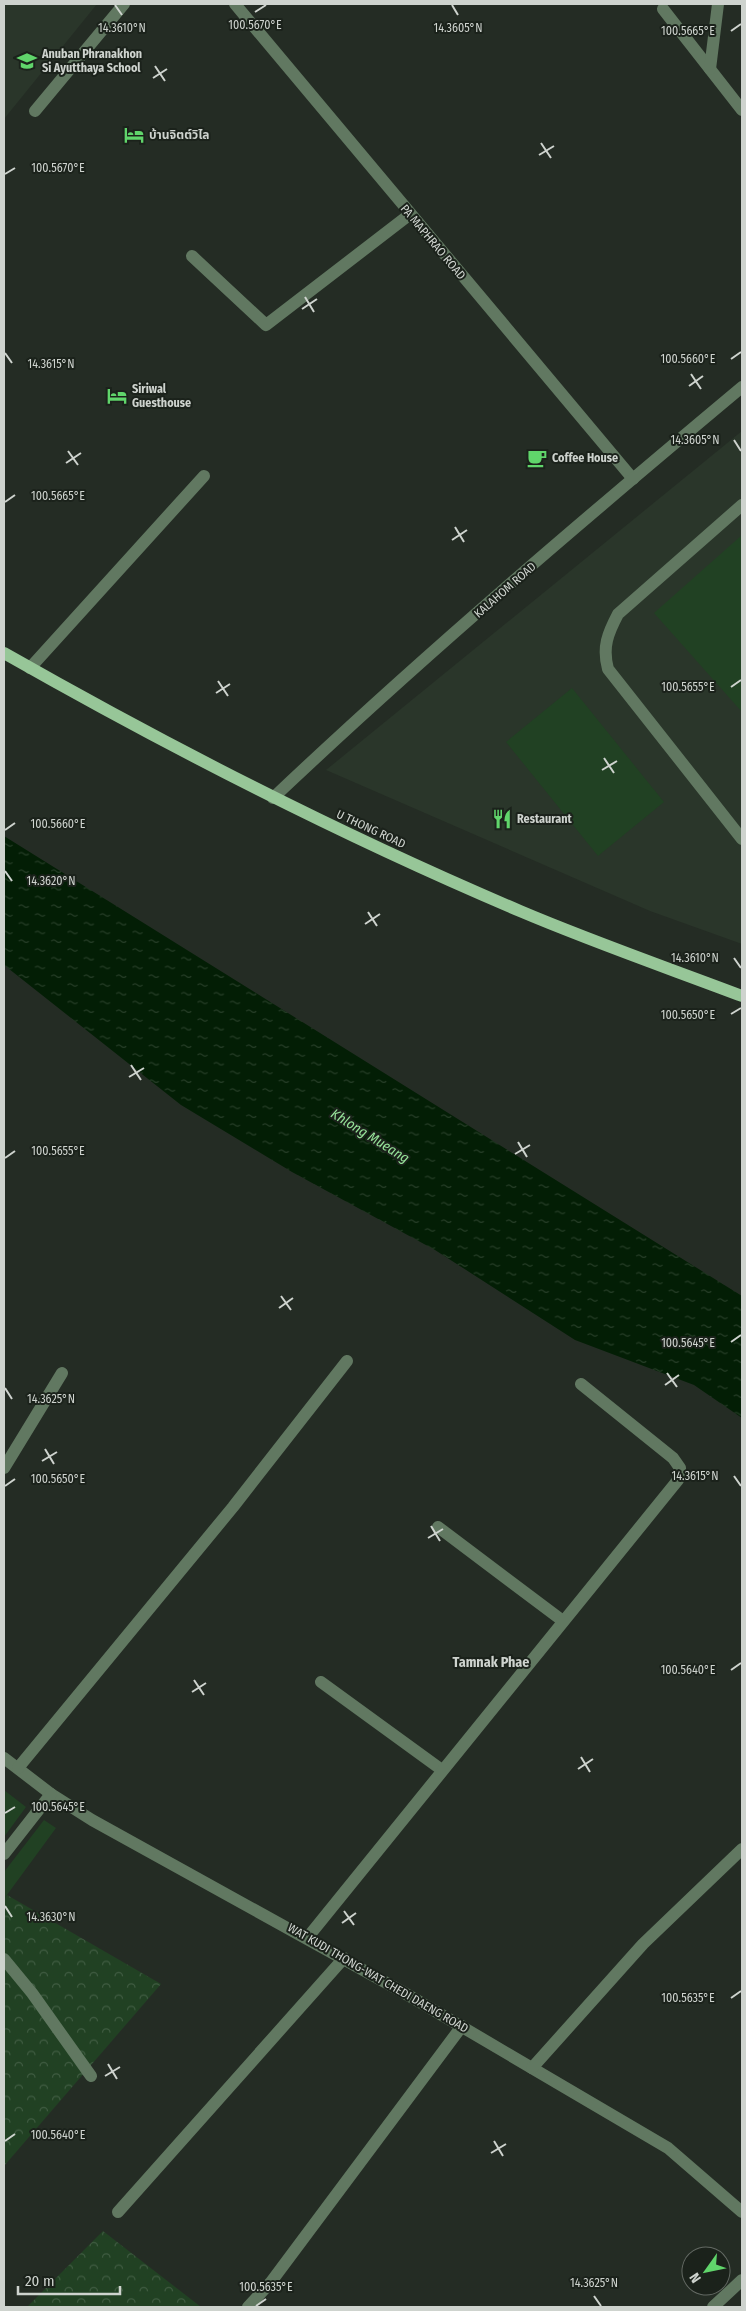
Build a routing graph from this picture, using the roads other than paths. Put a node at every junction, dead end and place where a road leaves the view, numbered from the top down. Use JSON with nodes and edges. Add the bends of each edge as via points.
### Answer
{"nodes":[{"id":1,"x":124,"y":4,"type":"edge"},
{"id":2,"x":235,"y":4,"type":"edge"},
{"id":3,"x":718,"y":4,"type":"edge"},
{"id":4,"x":663,"y":9,"type":"dead end"},
{"id":5,"x":710,"y":69,"type":"junction"},
{"id":6,"x":742,"y":110,"type":"edge"},
{"id":7,"x":35,"y":111,"type":"dead end"},
{"id":8,"x":410,"y":214,"type":"junction"},
{"id":9,"x":192,"y":256,"type":"dead end"},
{"id":10,"x":742,"y":387,"type":"edge"},
{"id":11,"x":204,"y":476,"type":"dead end"},
{"id":12,"x":633,"y":479,"type":"junction"},
{"id":13,"x":742,"y":505,"type":"edge"},
{"id":14,"x":4,"y":653,"type":"edge"},
{"id":15,"x":30,"y":668,"type":"junction"},
{"id":16,"x":273,"y":798,"type":"junction"},
{"id":17,"x":742,"y":839,"type":"edge"},
{"id":18,"x":742,"y":996,"type":"edge"},
{"id":19,"x":347,"y":1361,"type":"dead end"},
{"id":20,"x":62,"y":1373,"type":"dead end"},
{"id":21,"x":581,"y":1384,"type":"dead end"},
{"id":22,"x":4,"y":1468,"type":"edge"},
{"id":23,"x":438,"y":1527,"type":"dead end"},
{"id":24,"x":563,"y":1621,"type":"junction"},
{"id":25,"x":321,"y":1682,"type":"dead end"},
{"id":26,"x":4,"y":1758,"type":"edge"},
{"id":27,"x":18,"y":1768,"type":"junction"},
{"id":28,"x":442,"y":1770,"type":"junction"},
{"id":29,"x":51,"y":1794,"type":"junction"},
{"id":30,"x":742,"y":1849,"type":"edge"},
{"id":31,"x":4,"y":1854,"type":"edge"},
{"id":32,"x":308,"y":1937,"type":"junction"},
{"id":33,"x":344,"y":1958,"type":"junction"},
{"id":34,"x":4,"y":1959,"type":"edge"},
{"id":35,"x":462,"y":2026,"type":"junction"},
{"id":36,"x":532,"y":2068,"type":"junction"},
{"id":37,"x":91,"y":2076,"type":"dead end"},
{"id":38,"x":118,"y":2212,"type":"dead end"},
{"id":39,"x":742,"y":2212,"type":"edge"},
{"id":40,"x":742,"y":2280,"type":"edge"},
{"id":41,"x":248,"y":2307,"type":"edge"},
{"id":42,"x":713,"y":2307,"type":"edge"}],
"edges":[{"from":1,"to":7,"type":"street"},
{"from":2,"to":8,"type":"street","name":"PA MAPHRAO ROAD"},
{"from":3,"to":5,"type":"street"},
{"from":4,"to":5,"type":"street"},
{"from":5,"to":6,"type":"street"},
{"from":8,"to":9,"type":"street","via":[[266,324]]},
{"from":8,"to":12,"type":"street","name":"PA MAPHRAO ROAD"},
{"from":10,"to":12,"type":"street","name":"KALAHOM ROAD"},
{"from":11,"to":15,"type":"street"},
{"from":12,"to":16,"type":"street","name":"KALAHOM ROAD","via":[[353,723]]},
{"from":13,"to":17,"type":"street","via":[[618,614],[607,635],[604,654],[608,669]]},
{"from":14,"to":15,"type":"main road","name":"U THONG ROAD"},
{"from":15,"to":16,"type":"main road","name":"U THONG ROAD"},
{"from":16,"to":18,"type":"main road","name":"U THONG ROAD","via":[[522,912]]},
{"from":19,"to":27,"type":"street","via":[[233,1507]]},
{"from":20,"to":22,"type":"street"},
{"from":21,"to":24,"type":"street","via":[[673,1458],[680,1468],[678,1480]]},
{"from":23,"to":24,"type":"street"},
{"from":24,"to":28,"type":"street"},
{"from":25,"to":28,"type":"street"},
{"from":26,"to":27,"type":"street","name":"WAT KUDI THONG-WAT CHEDI DAENG ROAD"},
{"from":27,"to":29,"type":"street","name":"WAT KUDI THONG-WAT CHEDI DAENG ROAD"},
{"from":28,"to":32,"type":"street"},
{"from":29,"to":31,"type":"street"},
{"from":29,"to":32,"type":"street","name":"WAT KUDI THONG-WAT CHEDI DAENG ROAD","via":[[92,1820]]},
{"from":30,"to":36,"type":"street","via":[[643,1944]]},
{"from":32,"to":33,"type":"street","name":"WAT KUDI THONG-WAT CHEDI DAENG ROAD"},
{"from":33,"to":35,"type":"street","name":"WAT KUDI THONG-WAT CHEDI DAENG ROAD"},
{"from":33,"to":38,"type":"street"},
{"from":34,"to":37,"type":"street"},
{"from":35,"to":36,"type":"street","name":"WAT KUDI THONG-WAT CHEDI DAENG ROAD"},
{"from":35,"to":41,"type":"street","via":[[271,2282]]},
{"from":36,"to":39,"type":"street","name":"WAT KUDI THONG-WAT CHEDI DAENG ROAD","via":[[668,2148]]},
{"from":40,"to":42,"type":"street"}]}
